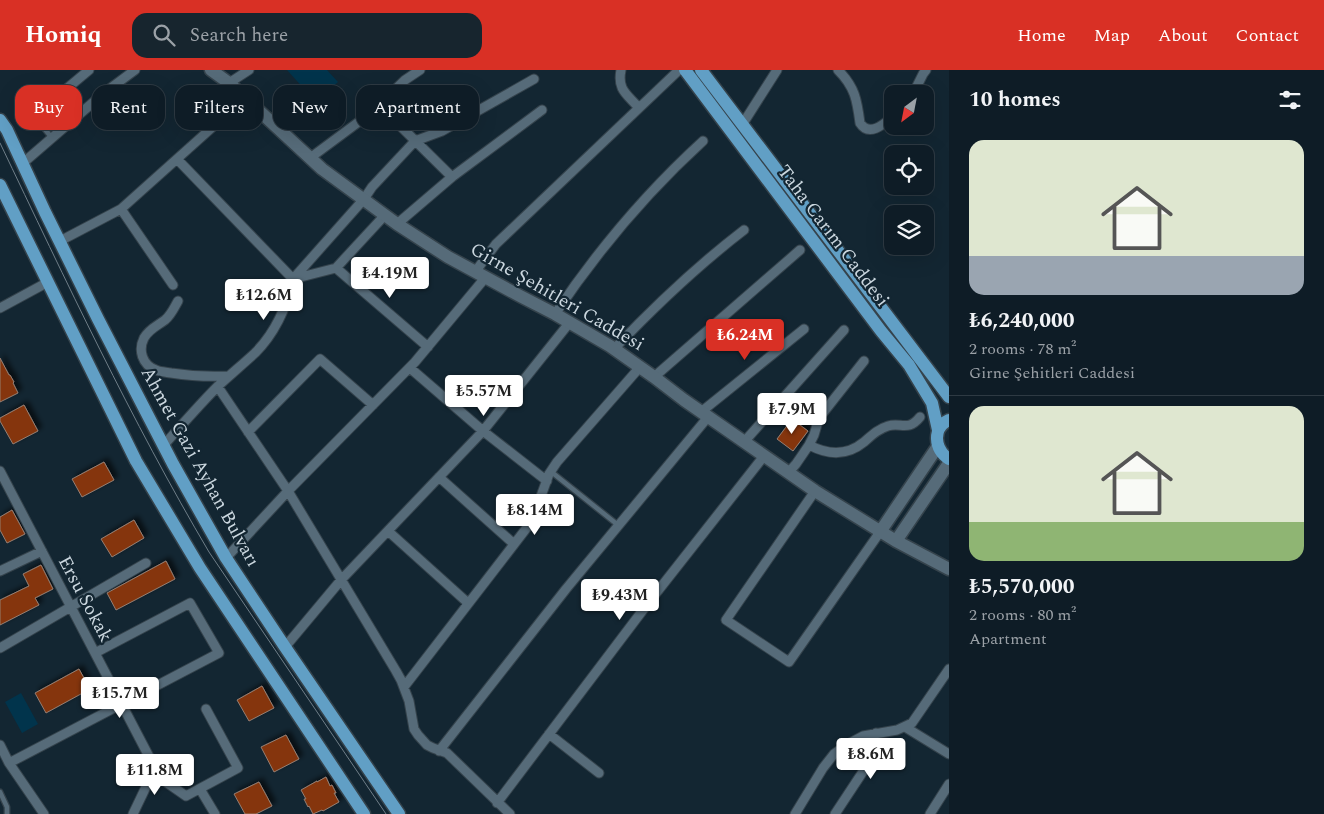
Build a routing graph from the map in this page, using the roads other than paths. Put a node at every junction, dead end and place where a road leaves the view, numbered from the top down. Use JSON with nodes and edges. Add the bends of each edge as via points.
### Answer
{"nodes":[{"id":1,"x":89,"y":70,"type":"edge"},
{"id":2,"x":135,"y":70,"type":"edge"},
{"id":3,"x":211,"y":70,"type":"edge"},
{"id":4,"x":249,"y":70,"type":"edge"},
{"id":5,"x":420,"y":70,"type":"edge"},
{"id":6,"x":621,"y":70,"type":"edge"},
{"id":7,"x":679,"y":70,"type":"edge"},
{"id":8,"x":685,"y":70,"type":"edge"},
{"id":9,"x":701,"y":70,"type":"edge"},
{"id":10,"x":777,"y":70,"type":"edge"},
{"id":11,"x":838,"y":70,"type":"edge"},
{"id":12,"x":926,"y":70,"type":"edge"},
{"id":13,"x":534,"y":79,"type":"dead end"},
{"id":14,"x":228,"y":83,"type":"junction"},
{"id":15,"x":71,"y":85,"type":"edge"},
{"id":16,"x":230,"y":85,"type":"edge"},
{"id":17,"x":400,"y":85,"type":"edge"},
{"id":18,"x":918,"y":85,"type":"edge"},
{"id":19,"x":639,"y":108,"type":"junction"},
{"id":20,"x":542,"y":110,"type":"dead end"},
{"id":21,"x":263,"y":115,"type":"edge"},
{"id":22,"x":0,"y":120,"type":"edge"},
{"id":23,"x":356,"y":123,"type":"edge"},
{"id":24,"x":884,"y":123,"type":"edge"},
{"id":25,"x":742,"y":125,"type":"junction"},
{"id":26,"x":45,"y":130,"type":"edge"},
{"id":27,"x":209,"y":130,"type":"edge"},
{"id":28,"x":405,"y":130,"type":"edge"},
{"id":29,"x":52,"y":138,"type":"junction"},
{"id":30,"x":416,"y":141,"type":"junction"},
{"id":31,"x":703,"y":141,"type":"dead end"},
{"id":32,"x":310,"y":158,"type":"junction"},
{"id":33,"x":177,"y":159,"type":"junction"},
{"id":34,"x":22,"y":163,"type":"junction"},
{"id":35,"x":452,"y":177,"type":"junction"},
{"id":36,"x":0,"y":185,"type":"edge"},
{"id":37,"x":364,"y":199,"type":"junction"},
{"id":38,"x":121,"y":209,"type":"junction"},
{"id":39,"x":385,"y":216,"type":"junction"},
{"id":40,"x":397,"y":224,"type":"junction"},
{"id":41,"x":744,"y":230,"type":"dead end"},
{"id":42,"x":60,"y":241,"type":"junction"},
{"id":43,"x":800,"y":250,"type":"dead end"},
{"id":44,"x":336,"y":268,"type":"junction"},
{"id":45,"x":480,"y":275,"type":"junction"},
{"id":46,"x":293,"y":278,"type":"junction"},
{"id":47,"x":48,"y":282,"type":"junction"},
{"id":48,"x":173,"y":286,"type":"dead end"},
{"id":49,"x":178,"y":302,"type":"dead end"},
{"id":50,"x":0,"y":308,"type":"edge"},
{"id":51,"x":555,"y":314,"type":"junction"},
{"id":52,"x":570,"y":322,"type":"junction"},
{"id":53,"x":804,"y":329,"type":"dead end"},
{"id":54,"x":844,"y":330,"type":"dead end"},
{"id":55,"x":428,"y":347,"type":"junction"},
{"id":56,"x":614,"y":349,"type":"junction"},
{"id":57,"x":864,"y":361,"type":"dead end"},
{"id":58,"x":640,"y":367,"type":"junction"},
{"id":59,"x":410,"y":368,"type":"junction"},
{"id":60,"x":229,"y":376,"type":"junction"},
{"id":61,"x":654,"y":377,"type":"junction"},
{"id":62,"x":218,"y":387,"type":"junction"},
{"id":63,"x":949,"y":397,"type":"edge"},
{"id":64,"x":374,"y":405,"type":"junction"},
{"id":65,"x":705,"y":414,"type":"junction"},
{"id":66,"x":920,"y":417,"type":"dead end"},
{"id":67,"x":949,"y":420,"type":"edge"},
{"id":68,"x":938,"y":430,"type":"junction"},
{"id":69,"x":483,"y":431,"type":"junction"},
{"id":70,"x":248,"y":432,"type":"junction"},
{"id":71,"x":744,"y":442,"type":"junction"},
{"id":72,"x":809,"y":445,"type":"junction"},
{"id":73,"x":163,"y":446,"type":"junction"},
{"id":74,"x":938,"y":446,"type":"junction"},
{"id":75,"x":764,"y":456,"type":"junction"},
{"id":76,"x":949,"y":459,"type":"edge"},
{"id":77,"x":949,"y":463,"type":"edge"},
{"id":78,"x":0,"y":471,"type":"edge"},
{"id":79,"x":788,"y":472,"type":"junction"},
{"id":80,"x":439,"y":477,"type":"junction"},
{"id":81,"x":548,"y":478,"type":"junction"},
{"id":82,"x":3,"y":485,"type":"edge"},
{"id":83,"x":288,"y":491,"type":"junction"},
{"id":84,"x":815,"y":491,"type":"junction"},
{"id":85,"x":618,"y":525,"type":"junction"},
{"id":86,"x":388,"y":531,"type":"junction"},
{"id":87,"x":880,"y":532,"type":"junction"},
{"id":88,"x":896,"y":541,"type":"junction"},
{"id":89,"x":514,"y":544,"type":"junction"},
{"id":90,"x":42,"y":550,"type":"junction"},
{"id":91,"x":226,"y":558,"type":"junction"},
{"id":92,"x":146,"y":564,"type":"dead end"},
{"id":93,"x":949,"y":569,"type":"edge"},
{"id":94,"x":0,"y":571,"type":"edge"},
{"id":95,"x":342,"y":580,"type":"junction"},
{"id":96,"x":468,"y":603,"type":"junction"},
{"id":97,"x":71,"y":607,"type":"junction"},
{"id":98,"x":285,"y":647,"type":"junction"},
{"id":99,"x":0,"y":648,"type":"edge"},
{"id":100,"x":95,"y":653,"type":"junction"},
{"id":101,"x":949,"y":670,"type":"edge"},
{"id":102,"x":404,"y":687,"type":"junction"},
{"id":103,"x":122,"y":704,"type":"junction"},
{"id":104,"x":206,"y":709,"type":"dead end"},
{"id":105,"x":905,"y":727,"type":"junction"},
{"id":106,"x":876,"y":733,"type":"junction"},
{"id":107,"x":549,"y":734,"type":"junction"},
{"id":108,"x":0,"y":745,"type":"edge"},
{"id":109,"x":439,"y":751,"type":"junction"},
{"id":110,"x":949,"y":754,"type":"edge"},
{"id":111,"x":9,"y":763,"type":"junction"},
{"id":112,"x":154,"y":770,"type":"junction"},
{"id":113,"x":599,"y":773,"type":"dead end"},
{"id":114,"x":949,"y":784,"type":"edge"},
{"id":115,"x":200,"y":789,"type":"junction"},
{"id":116,"x":0,"y":792,"type":"edge"},
{"id":117,"x":502,"y":810,"type":"edge"},
{"id":118,"x":40,"y":813,"type":"edge"},
{"id":119,"x":7,"y":814,"type":"edge"},
{"id":120,"x":133,"y":814,"type":"edge"},
{"id":121,"x":215,"y":814,"type":"edge"},
{"id":122,"x":364,"y":814,"type":"edge"},
{"id":123,"x":399,"y":814,"type":"edge"},
{"id":124,"x":795,"y":814,"type":"edge"},
{"id":125,"x":835,"y":814,"type":"edge"},
{"id":126,"x":930,"y":814,"type":"edge"}],
"edges":[{"from":1,"to":15,"type":"street"},
{"from":2,"to":29,"type":"street"},
{"from":3,"to":14,"type":"street","name":"Girne Şehitleri Caddesi"},
{"from":4,"to":14,"type":"street"},
{"from":5,"to":17,"type":"street"},
{"from":6,"to":19,"type":"street","via":[[620,87]]},
{"from":7,"to":19,"type":"street"},
{"from":8,"to":68,"type":"main road","name":"Taha Carım Caddesi","via":[[909,366],[932,402]]},
{"from":9,"to":25,"type":"main road","name":"Taha Carım Caddesi"},
{"from":10,"to":25,"type":"street"},
{"from":11,"to":24,"type":"street","via":[[847,79],[857,100],[862,126],[875,130]]},
{"from":12,"to":18,"type":"street"},
{"from":13,"to":30,"type":"street","via":[[442,131]]},
{"from":14,"to":16,"type":"street","name":"Girne Şehitleri Caddesi"},
{"from":19,"to":45,"type":"street","via":[[496,244]]},
{"from":20,"to":35,"type":"street"},
{"from":21,"to":32,"type":"street","name":"Girne Şehitleri Caddesi"},
{"from":22,"to":34,"type":"main road","name":"Ahmet Gazi Ayhan Bulvarı"},
{"from":23,"to":32,"type":"street"},
{"from":25,"to":63,"type":"main road","name":"Taha Carım Caddesi"},
{"from":26,"to":29,"type":"lane"},
{"from":27,"to":33,"type":"street"},
{"from":28,"to":30,"type":"street"},
{"from":29,"to":34,"type":"street"},
{"from":30,"to":35,"type":"street"},
{"from":30,"to":37,"type":"street"},
{"from":31,"to":51,"type":"street","via":[[616,231]]},
{"from":32,"to":37,"type":"street","name":"Girne Şehitleri Caddesi"},
{"from":33,"to":38,"type":"street"},
{"from":33,"to":46,"type":"street"},
{"from":34,"to":42,"type":"main road","name":"Ahmet Gazi Ayhan Bulvarı"},
{"from":35,"to":40,"type":"street"},
{"from":36,"to":47,"type":"main road"},
{"from":37,"to":39,"type":"street","name":"Girne Şehitleri Caddesi"},
{"from":37,"to":46,"type":"street"},
{"from":38,"to":42,"type":"street"},
{"from":38,"to":48,"type":"street"},
{"from":39,"to":40,"type":"street","name":"Girne Şehitleri Caddesi"},
{"from":39,"to":44,"type":"street"},
{"from":40,"to":45,"type":"street","name":"Girne Şehitleri Caddesi"},
{"from":41,"to":56,"type":"street","via":[[683,280]]},
{"from":42,"to":73,"type":"main road","name":"Ahmet Gazi Ayhan Bulvarı"},
{"from":43,"to":61,"type":"street"},
{"from":44,"to":46,"type":"street"},
{"from":44,"to":55,"type":"street"},
{"from":45,"to":51,"type":"street","name":"Girne Şehitleri Caddesi"},
{"from":45,"to":55,"type":"street"},
{"from":46,"to":60,"type":"street","via":[[286,302],[270,333],[256,352]]},
{"from":47,"to":50,"type":"street"},
{"from":47,"to":122,"type":"main road","via":[[157,497],[200,568]]},
{"from":49,"to":60,"type":"street","via":[[170,315],[149,331],[143,340],[141,349],[145,361],[159,371],[191,376]]},
{"from":51,"to":52,"type":"street","name":"Girne Şehitleri Caddesi"},
{"from":52,"to":56,"type":"street","name":"Girne Şehitleri Caddesi"},
{"from":52,"to":69,"type":"street"},
{"from":53,"to":65,"type":"street"},
{"from":54,"to":71,"type":"street"},
{"from":55,"to":59,"type":"street"},
{"from":56,"to":58,"type":"street","name":"Girne Şehitleri Caddesi"},
{"from":57,"to":72,"type":"street","via":[[819,418]]},
{"from":58,"to":61,"type":"street","name":"Girne Şehitleri Caddesi"},
{"from":58,"to":81,"type":"street","via":[[557,462]]},
{"from":59,"to":64,"type":"street"},
{"from":59,"to":69,"type":"street"},
{"from":60,"to":62,"type":"street"},
{"from":61,"to":65,"type":"street","name":"Girne Şehitleri Caddesi"},
{"from":62,"to":70,"type":"street"},
{"from":62,"to":73,"type":"street"},
{"from":64,"to":70,"type":"street","via":[[320,359]]},
{"from":64,"to":83,"type":"street"},
{"from":65,"to":71,"type":"street","name":"Girne Şehitleri Caddesi"},
{"from":65,"to":85,"type":"street"},
{"from":66,"to":72,"type":"street","via":[[909,426],[882,429],[844,452],[831,453]]},
{"from":67,"to":68,"type":"main road"},
{"from":68,"to":74,"type":"main road","name":"Taha Carım Caddesi"},
{"from":69,"to":80,"type":"street"},
{"from":69,"to":81,"type":"street"},
{"from":70,"to":83,"type":"street"},
{"from":71,"to":75,"type":"street","name":"Girne Şehitleri Caddesi"},
{"from":72,"to":79,"type":"street"},
{"from":73,"to":91,"type":"main road","name":"Ahmet Gazi Ayhan Bulvarı"},
{"from":74,"to":76,"type":"main road"},
{"from":74,"to":87,"type":"street"},
{"from":75,"to":79,"type":"street","name":"Girne Şehitleri Caddesi"},
{"from":75,"to":107,"type":"street"},
{"from":77,"to":88,"type":"street"},
{"from":78,"to":82,"type":"street","name":"Ersu Sokak"},
{"from":79,"to":84,"type":"street","name":"Girne Şehitleri Caddesi"},
{"from":80,"to":86,"type":"street"},
{"from":80,"to":89,"type":"street"},
{"from":81,"to":85,"type":"lane","via":[[554,474]]},
{"from":81,"to":89,"type":"street","via":[[532,521]]},
{"from":82,"to":90,"type":"street","name":"Ersu Sokak"},
{"from":83,"to":91,"type":"street"},
{"from":83,"to":95,"type":"street"},
{"from":84,"to":87,"type":"street","name":"Girne Şehitleri Caddesi"},
{"from":84,"to":87,"type":"street","via":[[726,620],[789,662]]},
{"from":85,"to":109,"type":"street"},
{"from":86,"to":95,"type":"street"},
{"from":86,"to":96,"type":"street"},
{"from":87,"to":88,"type":"street","name":"Girne Şehitleri Caddesi"},
{"from":88,"to":93,"type":"street","name":"Girne Şehitleri Caddesi"},
{"from":89,"to":96,"type":"street"},
{"from":90,"to":94,"type":"street","name":"Ersu Sokak"},
{"from":90,"to":97,"type":"street","name":"Ersu Sokak"},
{"from":91,"to":98,"type":"main road","name":"Ahmet Gazi Ayhan Bulvarı"},
{"from":92,"to":97,"type":"street"},
{"from":95,"to":98,"type":"street"},
{"from":95,"to":102,"type":"street"},
{"from":96,"to":102,"type":"street"},
{"from":97,"to":99,"type":"street"},
{"from":97,"to":100,"type":"street","name":"Ersu Sokak"},
{"from":98,"to":123,"type":"main road","name":"Ahmet Gazi Ayhan Bulvarı"},
{"from":100,"to":103,"type":"street","name":"Ersu Sokak"},
{"from":100,"to":103,"type":"street","via":[[190,603],[219,653]]},
{"from":101,"to":105,"type":"street","via":[[912,723]]},
{"from":102,"to":109,"type":"street","via":[[414,729],[427,745]]},
{"from":103,"to":111,"type":"street"},
{"from":103,"to":112,"type":"street","name":"Ersu Sokak"},
{"from":104,"to":115,"type":"street","via":[[238,768]]},
{"from":105,"to":106,"type":"street"},
{"from":105,"to":110,"type":"street"},
{"from":106,"to":124,"type":"street","via":[[855,740],[834,754]]},
{"from":106,"to":125,"type":"street","via":[[868,764]]},
{"from":107,"to":113,"type":"street"},
{"from":107,"to":117,"type":"street"},
{"from":108,"to":111,"type":"street"},
{"from":109,"to":117,"type":"street","via":[[447,753]]},
{"from":111,"to":118,"type":"street"},
{"from":112,"to":115,"type":"street","via":[[186,796]]},
{"from":112,"to":120,"type":"street"},
{"from":114,"to":126,"type":"street"},
{"from":115,"to":121,"type":"street"},
{"from":116,"to":119,"type":"lane"}]}
